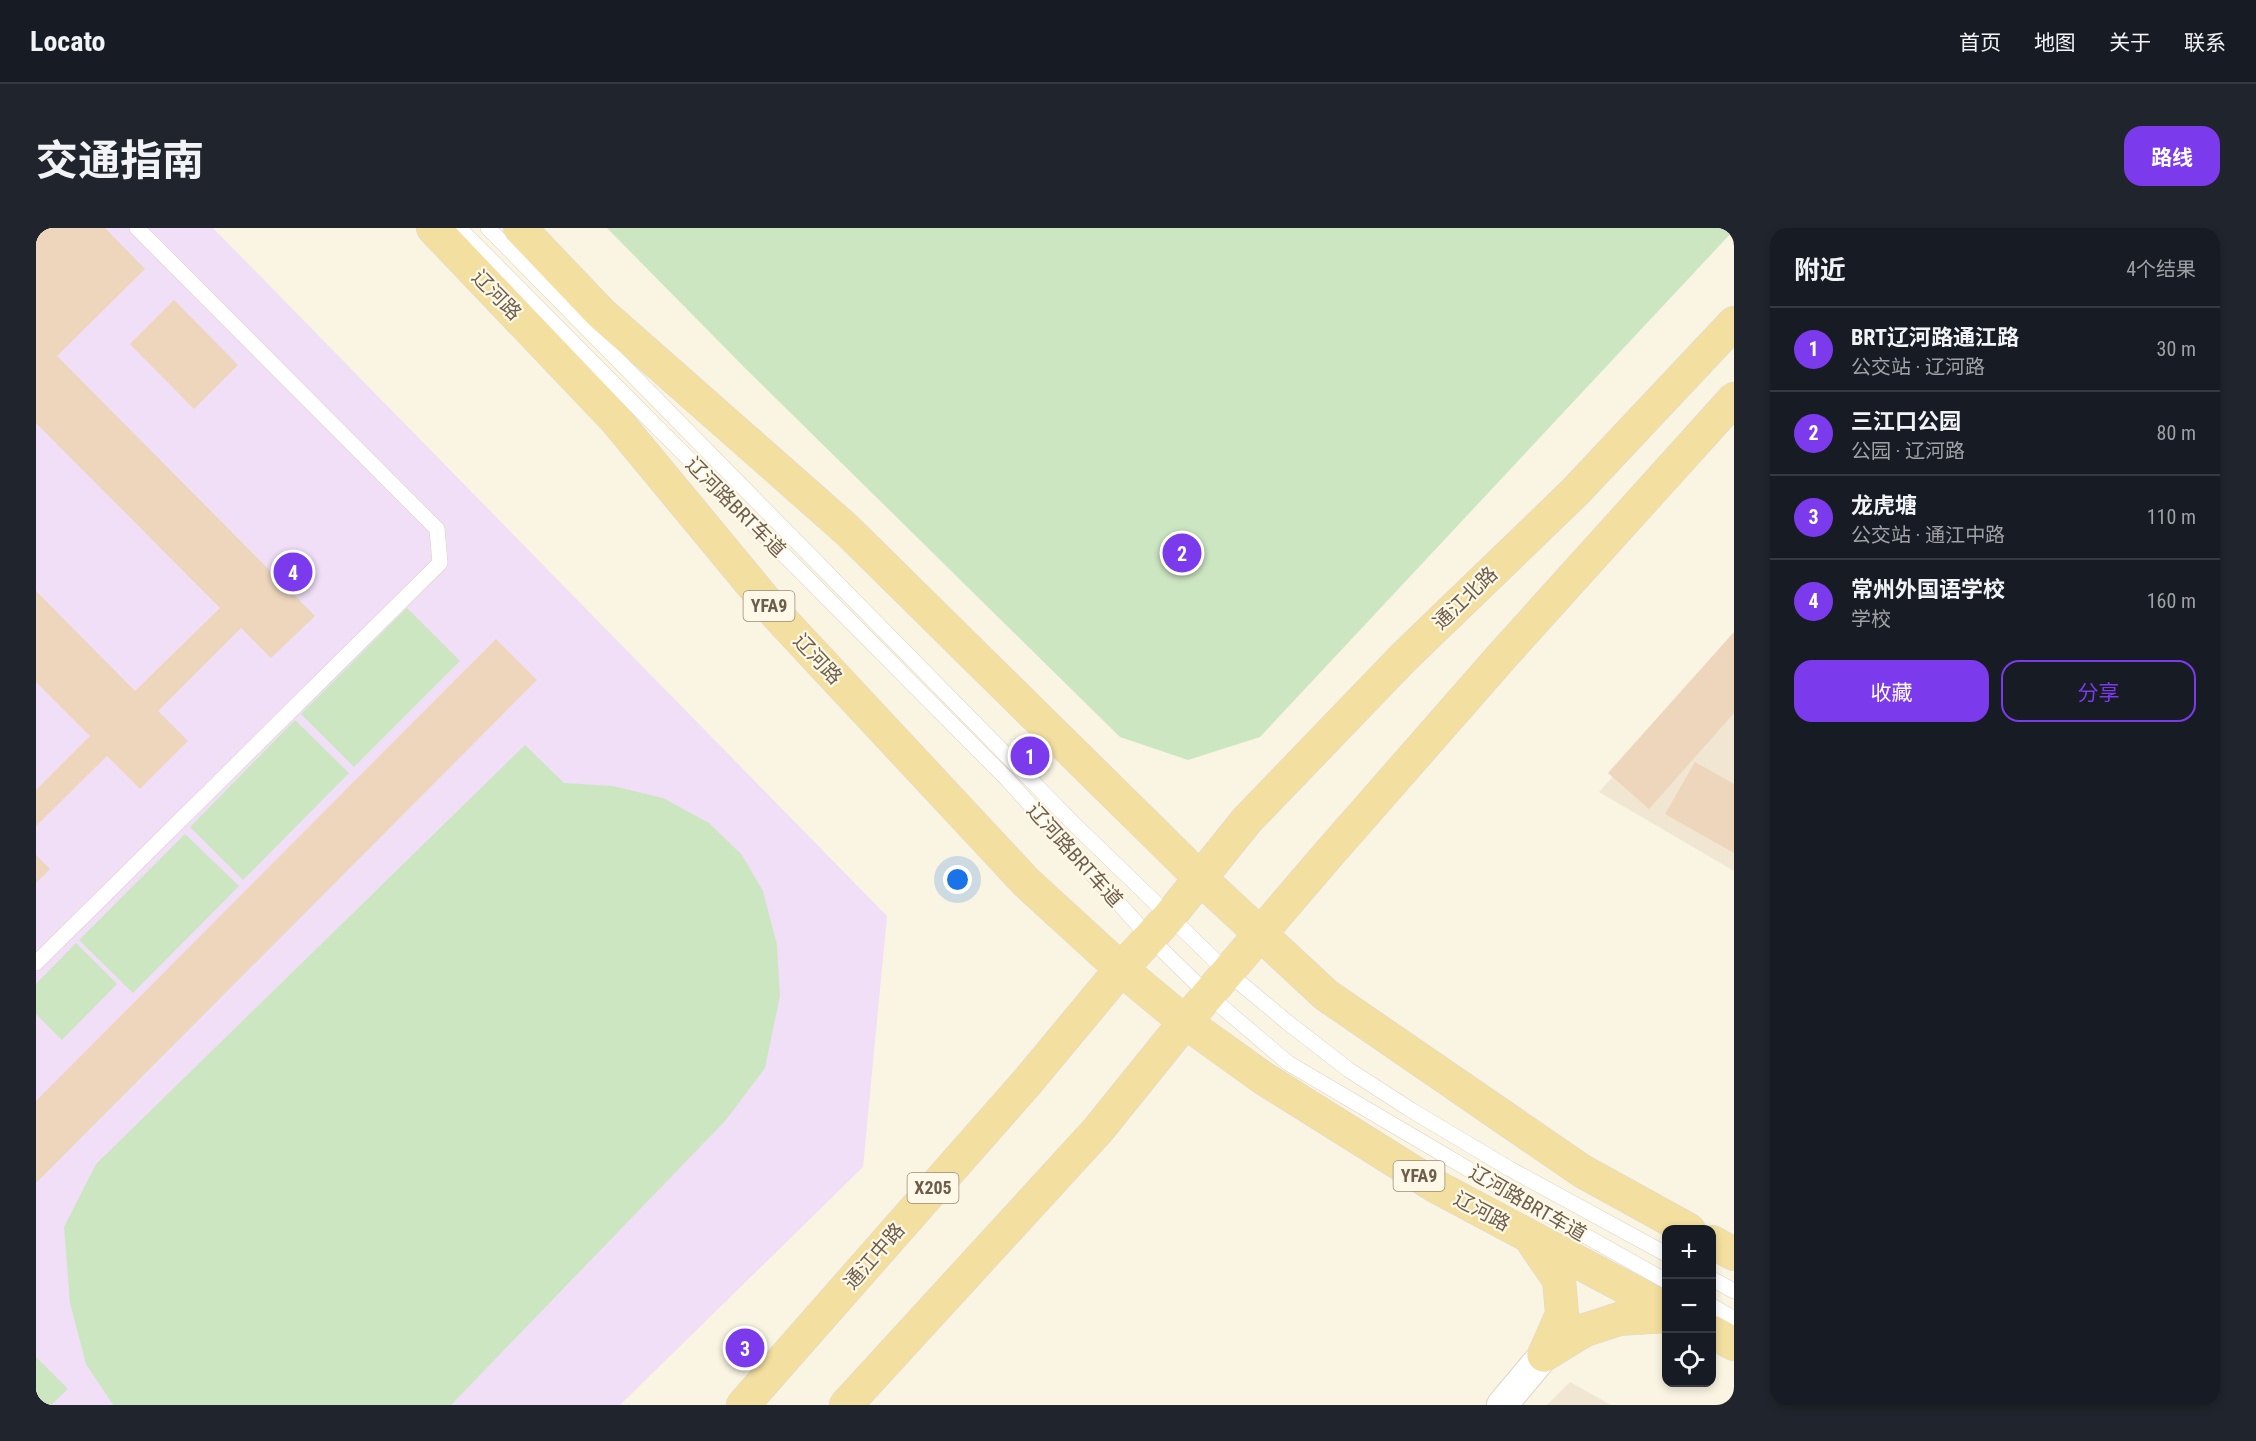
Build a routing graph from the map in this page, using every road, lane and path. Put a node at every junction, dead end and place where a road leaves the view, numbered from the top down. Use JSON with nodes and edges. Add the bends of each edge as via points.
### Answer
{"nodes":[{"id":1,"x":137,"y":228,"type":"edge"},
{"id":2,"x":433,"y":228,"type":"edge"},
{"id":3,"x":459,"y":228,"type":"edge"},
{"id":4,"x":488,"y":228,"type":"edge"},
{"id":5,"x":520,"y":228,"type":"edge"},
{"id":6,"x":1734,"y":323,"type":"edge"},
{"id":7,"x":1734,"y":399,"type":"edge"},
{"id":8,"x":1200,"y":878,"type":"junction"},
{"id":9,"x":1159,"y":927,"type":"junction"},
{"id":10,"x":1259,"y":934,"type":"junction"},
{"id":11,"x":36,"y":963,"type":"edge"},
{"id":12,"x":1121,"y":969,"type":"junction"},
{"id":13,"x":1217,"y":983,"type":"junction"},
{"id":14,"x":1185,"y":1022,"type":"junction"},
{"id":15,"x":1680,"y":1225,"type":"edge"},
{"id":16,"x":1528,"y":1235,"type":"junction"},
{"id":17,"x":1716,"y":1244,"type":"edge"},
{"id":18,"x":1662,"y":1252,"type":"edge"},
{"id":19,"x":1734,"y":1254,"type":"edge"},
{"id":20,"x":1662,"y":1279,"type":"edge"},
{"id":21,"x":1716,"y":1281,"type":"edge"},
{"id":22,"x":1734,"y":1291,"type":"edge"},
{"id":23,"x":1662,"y":1306,"type":"edge"},
{"id":24,"x":1716,"y":1308,"type":"edge"},
{"id":25,"x":1662,"y":1316,"type":"edge"},
{"id":26,"x":1734,"y":1319,"type":"edge"},
{"id":27,"x":1714,"y":1333,"type":"edge"},
{"id":28,"x":1734,"y":1344,"type":"edge"},
{"id":29,"x":1544,"y":1355,"type":"junction"},
{"id":30,"x":743,"y":1405,"type":"edge"},
{"id":31,"x":846,"y":1405,"type":"edge"},
{"id":32,"x":1502,"y":1405,"type":"edge"}],
"edges":[{"from":1,"to":11,"type":"lane","via":[[437,529],[440,563]]},
{"from":2,"to":12,"type":"main road","name":"辽河路","number":"YFA9","via":[[615,419],[778,616],[1026,882]]},
{"from":3,"to":9,"type":"lane","name":"辽河路BRT车道"},
{"from":4,"to":9,"type":"lane","name":"辽河路BRT车道","via":[[1077,827]]},
{"from":5,"to":8,"type":"main road","via":[[601,313],[846,529]]},
{"from":6,"to":8,"type":"main road","name":"通江北路","via":[[1574,493],[1404,657],[1247,820]]},
{"from":7,"to":10,"type":"main road"},
{"from":8,"to":9,"type":"main road","name":"通江北路"},
{"from":8,"to":10,"type":"main road"},
{"from":9,"to":12,"type":"main road","name":"通江中路"},
{"from":9,"to":13,"type":"lane","name":"辽河路BRT车道"},
{"from":9,"to":13,"type":"lane","name":"辽河路BRT车道"},
{"from":10,"to":13,"type":"main road"},
{"from":10,"to":15,"type":"main road","via":[[1336,1002],[1582,1171]]},
{"from":12,"to":14,"type":"main road","number":"YFA9"},
{"from":12,"to":30,"type":"main road","name":"通江中路","number":"X205","via":[[1021,1089]]},
{"from":13,"to":14,"type":"main road"},
{"from":13,"to":18,"type":"lane","name":"辽河路BRT车道","via":[[1287,1022],[1393,1099],[1510,1169]]},
{"from":13,"to":20,"type":"lane","name":"辽河路BRT车道","via":[[1288,1063]]},
{"from":14,"to":16,"type":"main road","name":"辽河路","number":"YFA9","via":[[1263,1078],[1437,1187]]},
{"from":14,"to":31,"type":"main road","via":[[1098,1130]]},
{"from":16,"to":23,"type":"main road","name":"辽河路","number":"YFA9"},
{"from":16,"to":29,"type":"main road","via":[[1559,1280],[1562,1314]]},
{"from":17,"to":19,"type":"main road"},
{"from":21,"to":22,"type":"lane"},
{"from":24,"to":26,"type":"lane"},
{"from":25,"to":29,"type":"main road","via":[[1618,1319],[1584,1329]]},
{"from":27,"to":28,"type":"main road"},
{"from":29,"to":32,"type":"street"}]}
